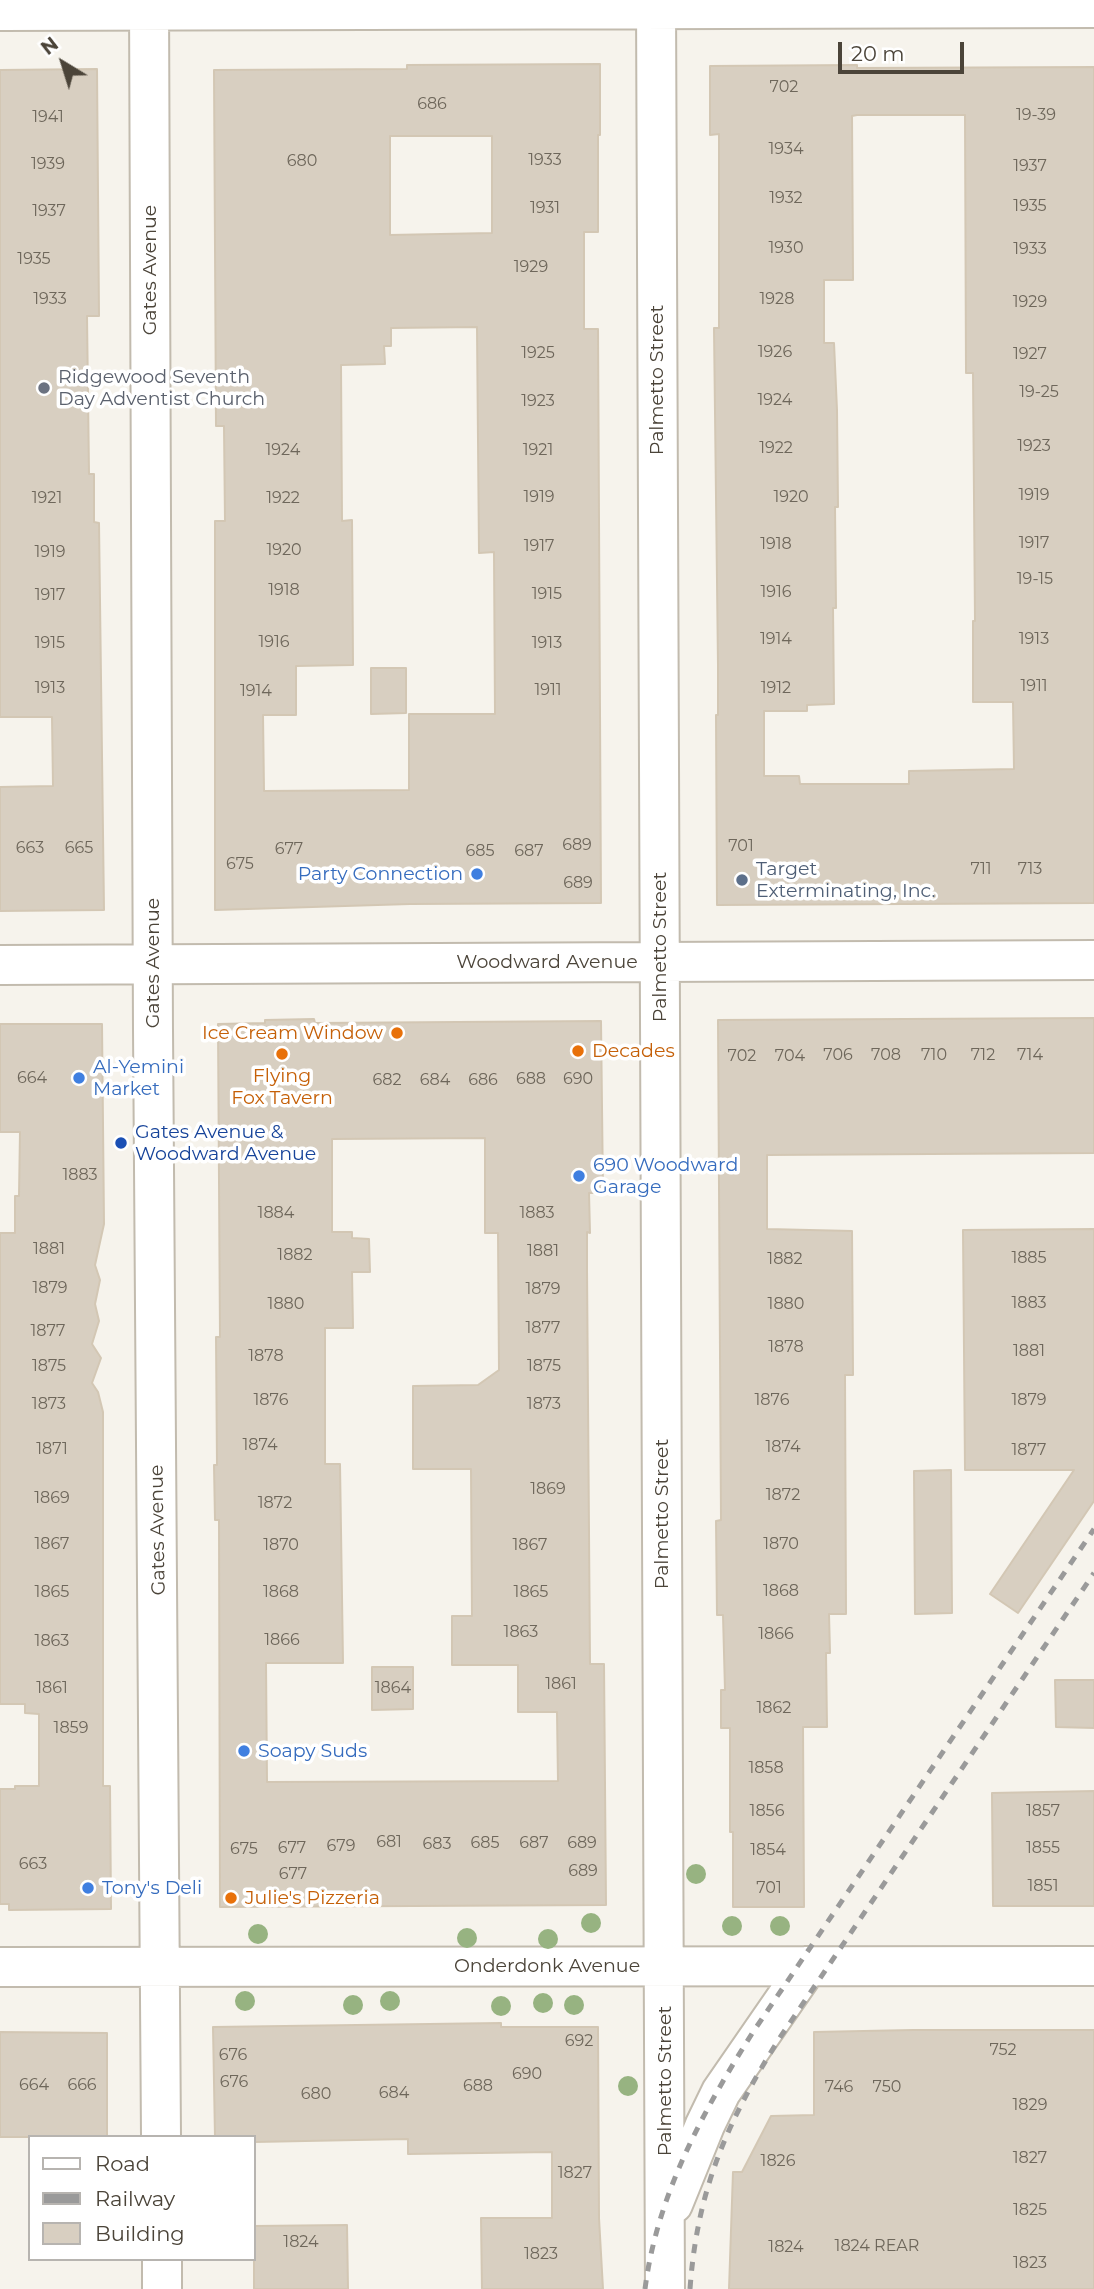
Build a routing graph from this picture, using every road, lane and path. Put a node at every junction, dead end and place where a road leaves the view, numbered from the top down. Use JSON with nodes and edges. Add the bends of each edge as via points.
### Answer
{"nodes":[{"id":1,"x":149,"y":5,"type":"edge"},
{"id":2,"x":656,"y":5,"type":"edge"},
{"id":3,"x":1094,"y":8,"type":"edge"},
{"id":4,"x":0,"y":11,"type":"edge"},
{"id":5,"x":1094,"y":960,"type":"edge"},
{"id":6,"x":660,"y":961,"type":"junction"},
{"id":7,"x":153,"y":964,"type":"junction"},
{"id":8,"x":0,"y":965,"type":"edge"},
{"id":9,"x":665,"y":1966,"type":"junction"},
{"id":10,"x":808,"y":1966,"type":"junction"},
{"id":11,"x":1094,"y":1966,"type":"edge"},
{"id":12,"x":0,"y":1967,"type":"edge"},
{"id":13,"x":161,"y":1967,"type":"junction"},
{"id":14,"x":161,"y":2135,"type":"edge"},
{"id":15,"x":665,"y":2229,"type":"junction"},
{"id":16,"x":162,"y":2261,"type":"edge"},
{"id":17,"x":162,"y":2289,"type":"edge"},
{"id":18,"x":665,"y":2289,"type":"edge"}],
"edges":[{"from":1,"to":2,"type":"street"},
{"from":1,"to":4,"type":"street"},
{"from":1,"to":7,"type":"street","name":"Gates Avenue"},
{"from":2,"to":3,"type":"street"},
{"from":2,"to":6,"type":"street","name":"Palmetto Street"},
{"from":5,"to":6,"type":"street","name":"Woodward Avenue"},
{"from":6,"to":7,"type":"street","name":"Woodward Avenue"},
{"from":6,"to":9,"type":"street","name":"Palmetto Street"},
{"from":7,"to":8,"type":"street","name":"Woodward Avenue"},
{"from":7,"to":13,"type":"street","name":"Gates Avenue"},
{"from":9,"to":10,"type":"street","name":"Onderdonk Avenue"},
{"from":9,"to":13,"type":"street","name":"Onderdonk Avenue"},
{"from":9,"to":15,"type":"street","name":"Palmetto Street"},
{"from":10,"to":11,"type":"street","name":"Onderdonk Avenue"},
{"from":10,"to":15,"type":"street","name":"Palmetto Street","via":[[721,2092]]},
{"from":12,"to":13,"type":"street","name":"Onderdonk Avenue"},
{"from":13,"to":14,"type":"street","name":"Gates Avenue"},
{"from":15,"to":18,"type":"street","name":"Palmetto Street"},
{"from":16,"to":17,"type":"street"}]}
